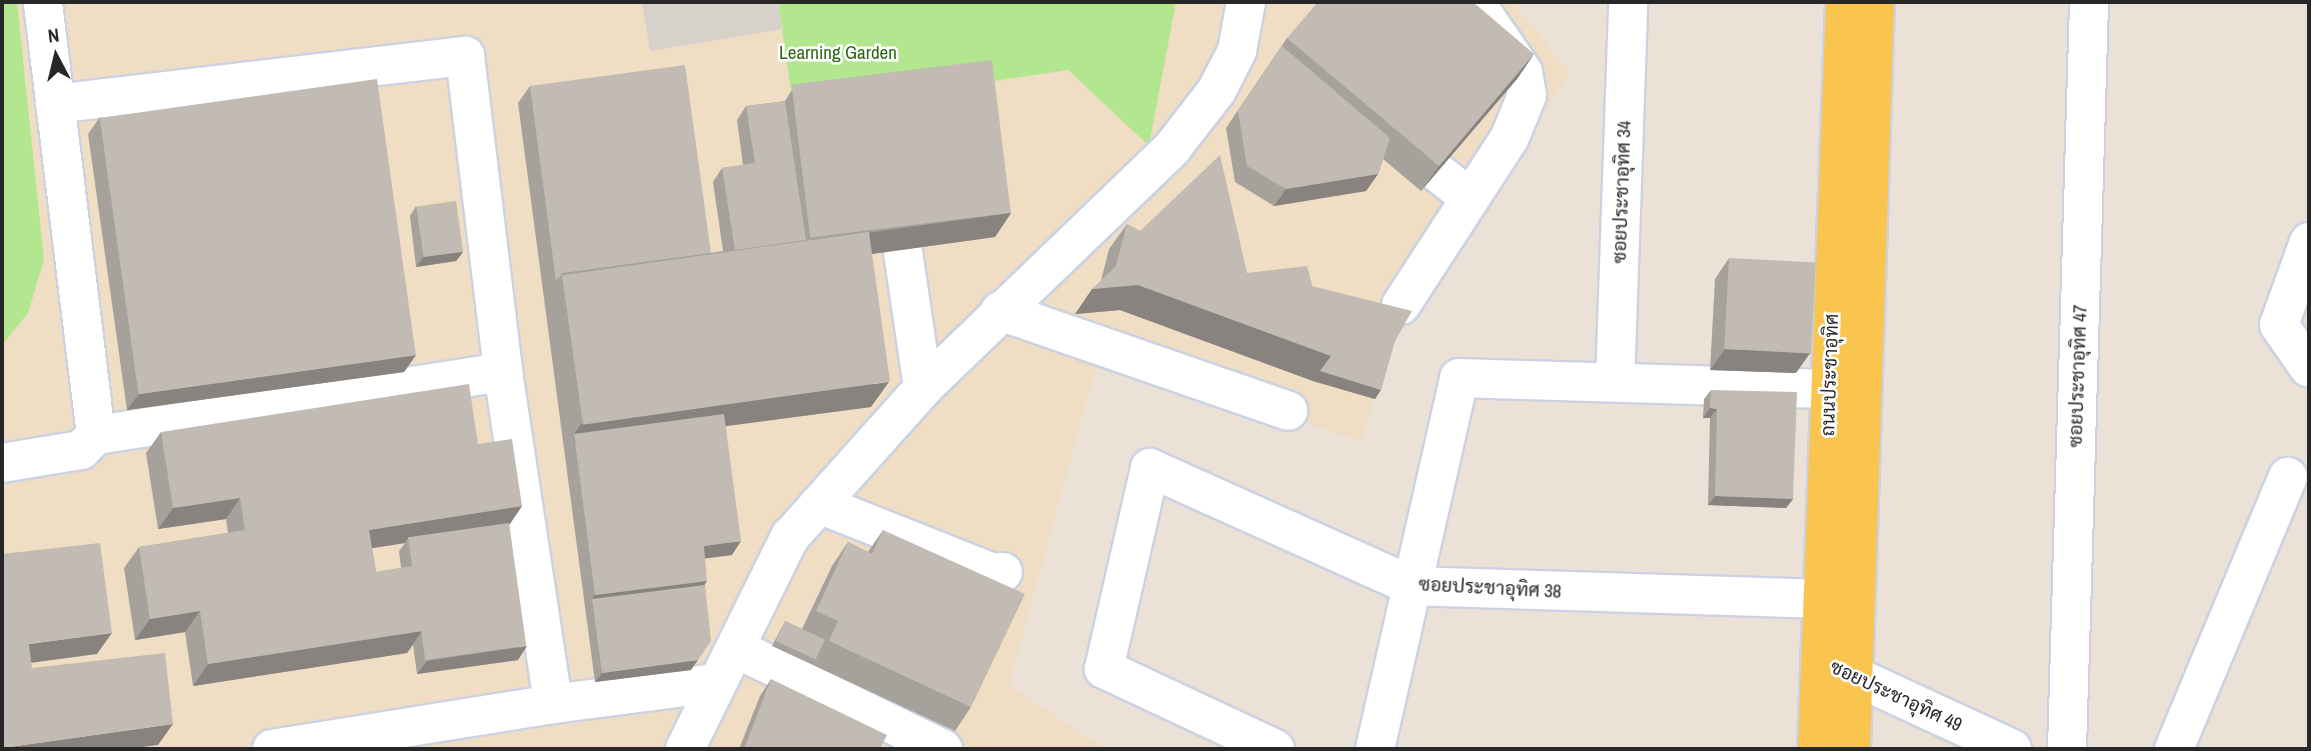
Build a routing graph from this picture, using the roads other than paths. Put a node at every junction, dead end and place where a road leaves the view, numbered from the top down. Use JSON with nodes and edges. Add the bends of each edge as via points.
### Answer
{"nodes":[{"id":1,"x":43,"y":2,"type":"edge"},
{"id":2,"x":1246,"y":2,"type":"edge"},
{"id":3,"x":1475,"y":2,"type":"edge"},
{"id":4,"x":1629,"y":2,"type":"edge"},
{"id":5,"x":1845,"y":2,"type":"edge"},
{"id":6,"x":1875,"y":2,"type":"edge"},
{"id":7,"x":2090,"y":2,"type":"edge"},
{"id":8,"x":55,"y":104,"type":"junction"},
{"id":9,"x":1437,"y":172,"type":"edge"},
{"id":10,"x":1470,"y":198,"type":"junction"},
{"id":11,"x":2309,"y":242,"type":"edge"},
{"id":12,"x":903,"y":252,"type":"edge"},
{"id":13,"x":1401,"y":305,"type":"edge"},
{"id":14,"x":1000,"y":311,"type":"junction"},
{"id":15,"x":2309,"y":368,"type":"edge"},
{"id":16,"x":503,"y":372,"type":"junction"},
{"id":17,"x":1615,"y":382,"type":"junction"},
{"id":18,"x":923,"y":388,"type":"junction"},
{"id":19,"x":1845,"y":390,"type":"junction"},
{"id":20,"x":1288,"y":411,"type":"dead end"},
{"id":21,"x":96,"y":435,"type":"junction"},
{"id":22,"x":2,"y":463,"type":"edge"},
{"id":23,"x":2288,"y":477,"type":"dead end"},
{"id":24,"x":819,"y":504,"type":"junction"},
{"id":25,"x":1003,"y":572,"type":"dead end"},
{"id":26,"x":1413,"y":586,"type":"junction"},
{"id":27,"x":1838,"y":600,"type":"junction"},
{"id":28,"x":737,"y":649,"type":"junction"},
{"id":29,"x":1835,"y":668,"type":"junction"},
{"id":30,"x":715,"y":683,"type":"junction"},
{"id":31,"x":553,"y":704,"type":"junction"},
{"id":32,"x":272,"y":749,"type":"edge"},
{"id":33,"x":685,"y":749,"type":"edge"},
{"id":34,"x":943,"y":749,"type":"edge"},
{"id":35,"x":1275,"y":749,"type":"edge"},
{"id":36,"x":1375,"y":749,"type":"edge"},
{"id":37,"x":1817,"y":749,"type":"edge"},
{"id":38,"x":1851,"y":749,"type":"edge"},
{"id":39,"x":2012,"y":749,"type":"edge"},
{"id":40,"x":2067,"y":749,"type":"edge"},
{"id":41,"x":2174,"y":749,"type":"edge"}],
"edges":[{"from":1,"to":8,"type":"street"},
{"from":2,"to":14,"type":"street","via":[[1237,51],[1217,90],[1174,147]]},
{"from":3,"to":10,"type":"street","via":[[1522,72],[1527,95],[1510,137]]},
{"from":4,"to":17,"type":"street","name":"ซอยประชาอุทิศ 34"},
{"from":5,"to":19,"type":"main road","name":"ถนนประชาอุทิศ"},
{"from":6,"to":19,"type":"main road","name":"ถนนประชาอุทิศ"},
{"from":7,"to":40,"type":"street","name":"ซอยประชาอุทิศ 47"},
{"from":8,"to":16,"type":"street","via":[[465,56]]},
{"from":8,"to":21,"type":"street"},
{"from":9,"to":10,"type":"street"},
{"from":10,"to":13,"type":"street"},
{"from":11,"to":15,"type":"street","via":[[2279,326]]},
{"from":12,"to":18,"type":"street"},
{"from":14,"to":18,"type":"street"},
{"from":14,"to":20,"type":"street"},
{"from":16,"to":21,"type":"street"},
{"from":16,"to":31,"type":"street"},
{"from":17,"to":19,"type":"street"},
{"from":17,"to":26,"type":"street","via":[[1458,379]]},
{"from":18,"to":24,"type":"street"},
{"from":19,"to":27,"type":"main road","name":"ถนนประชาอุทิศ"},
{"from":21,"to":22,"type":"street","via":[[81,450]]},
{"from":23,"to":41,"type":"street"},
{"from":24,"to":25,"type":"street","via":[[993,573]]},
{"from":24,"to":28,"type":"street","via":[[790,537]]},
{"from":26,"to":27,"type":"street","name":"ซอยประชาอุทิศ 38"},
{"from":26,"to":35,"type":"street","name":"ซอยประชาอุทิศ 38","via":[[1150,468],[1104,669]]},
{"from":26,"to":36,"type":"street"},
{"from":27,"to":29,"type":"main road","name":"ถนนประชาอุทิศ"},
{"from":28,"to":30,"type":"street"},
{"from":28,"to":34,"type":"street"},
{"from":29,"to":37,"type":"main road","name":"ถนนประชาอุทิศ"},
{"from":29,"to":38,"type":"main road","name":"ถนนประชาอุทิศ"},
{"from":29,"to":39,"type":"street","name":"ซอยประชาอุทิศ 49"},
{"from":30,"to":31,"type":"street"},
{"from":30,"to":33,"type":"street"},
{"from":31,"to":32,"type":"street"}]}
